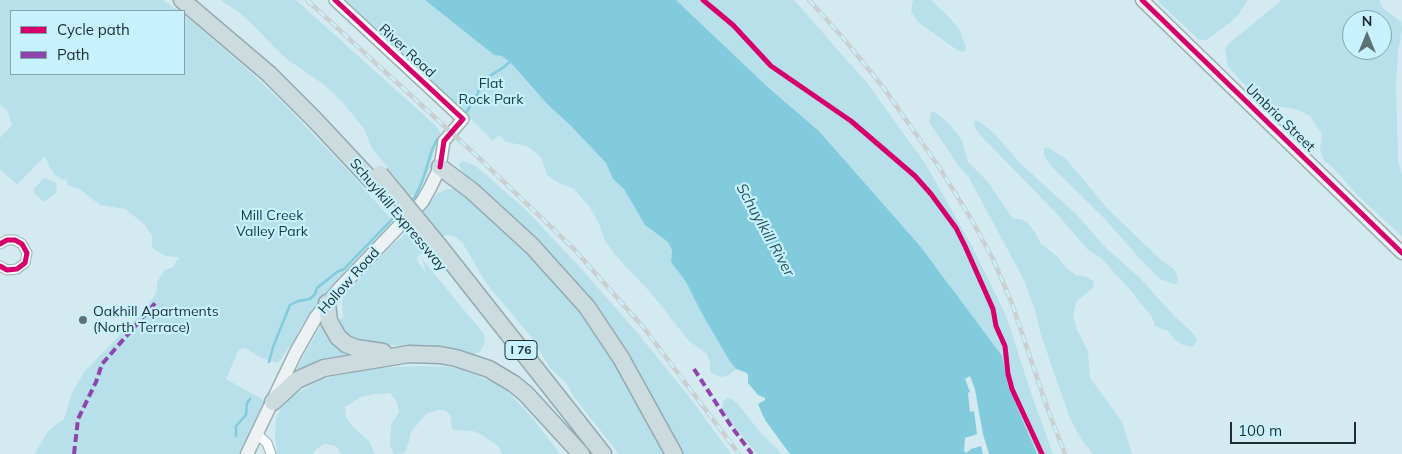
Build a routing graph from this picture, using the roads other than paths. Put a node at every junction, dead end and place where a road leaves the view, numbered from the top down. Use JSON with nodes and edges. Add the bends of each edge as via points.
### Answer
{"nodes":[{"id":1,"x":182,"y":0,"type":"edge"},
{"id":2,"x":200,"y":0,"type":"edge"},
{"id":3,"x":336,"y":0,"type":"edge"},
{"id":4,"x":1142,"y":0,"type":"edge"},
{"id":5,"x":463,"y":119,"type":"joint"},
{"id":6,"x":440,"y":167,"type":"junction"},
{"id":7,"x":376,"y":177,"type":"junction"},
{"id":8,"x":0,"y":244,"type":"edge"},
{"id":9,"x":435,"y":250,"type":"junction"},
{"id":10,"x":1402,"y":253,"type":"edge"},
{"id":11,"x":0,"y":266,"type":"edge"},
{"id":12,"x":327,"y":303,"type":"junction"},
{"id":13,"x":409,"y":354,"type":"junction"},
{"id":14,"x":273,"y":402,"type":"junction"},
{"id":15,"x":257,"y":434,"type":"junction"},
{"id":16,"x":247,"y":454,"type":"edge"},
{"id":17,"x":271,"y":454,"type":"edge"},
{"id":18,"x":581,"y":454,"type":"edge"},
{"id":19,"x":589,"y":454,"type":"edge"},
{"id":20,"x":603,"y":454,"type":"edge"},
{"id":21,"x":674,"y":454,"type":"edge"}],
"edges":[{"from":1,"to":7,"type":"highway","name":"Schuylkill Expressway","number":"I 76","via":[[269,74]]},
{"from":2,"to":7,"type":"highway","name":"Schuylkill Expressway","number":"I 76","via":[[249,42],[338,128]]},
{"from":3,"to":5,"type":"street","name":"River Road"},
{"from":4,"to":10,"type":"main road","name":"Umbria Street"},
{"from":5,"to":6,"type":"street","name":"Hollow Road","via":[[444,141]]},
{"from":6,"to":12,"type":"main road","name":"Hollow Road","via":[[422,202]]},
{"from":6,"to":21,"type":"highway","via":[[514,229],[582,302],[621,358]]},
{"from":7,"to":9,"type":"highway","name":"Schuylkill Expressway","number":"I 76","bridge":true},
{"from":8,"to":11,"type":"street","via":[[15,240],[27,253],[17,270]]},
{"from":9,"to":19,"type":"highway","name":"Schuylkill Expressway","number":"I 76"},
{"from":9,"to":20,"type":"highway","name":"Schuylkill Expressway","number":"I 76"},
{"from":12,"to":13,"type":"highway","via":[[333,330],[346,344]]},
{"from":12,"to":14,"type":"main road","name":"Hollow Road","via":[[305,336]]},
{"from":13,"to":14,"type":"highway","via":[[324,368],[297,380]]},
{"from":13,"to":18,"type":"highway","via":[[456,358],[503,376],[526,394]]},
{"from":14,"to":15,"type":"main road","name":"Hollow Road"},
{"from":15,"to":16,"type":"main road","name":"Hollow Road"},
{"from":15,"to":17,"type":"street","via":[[267,443]]}]}
